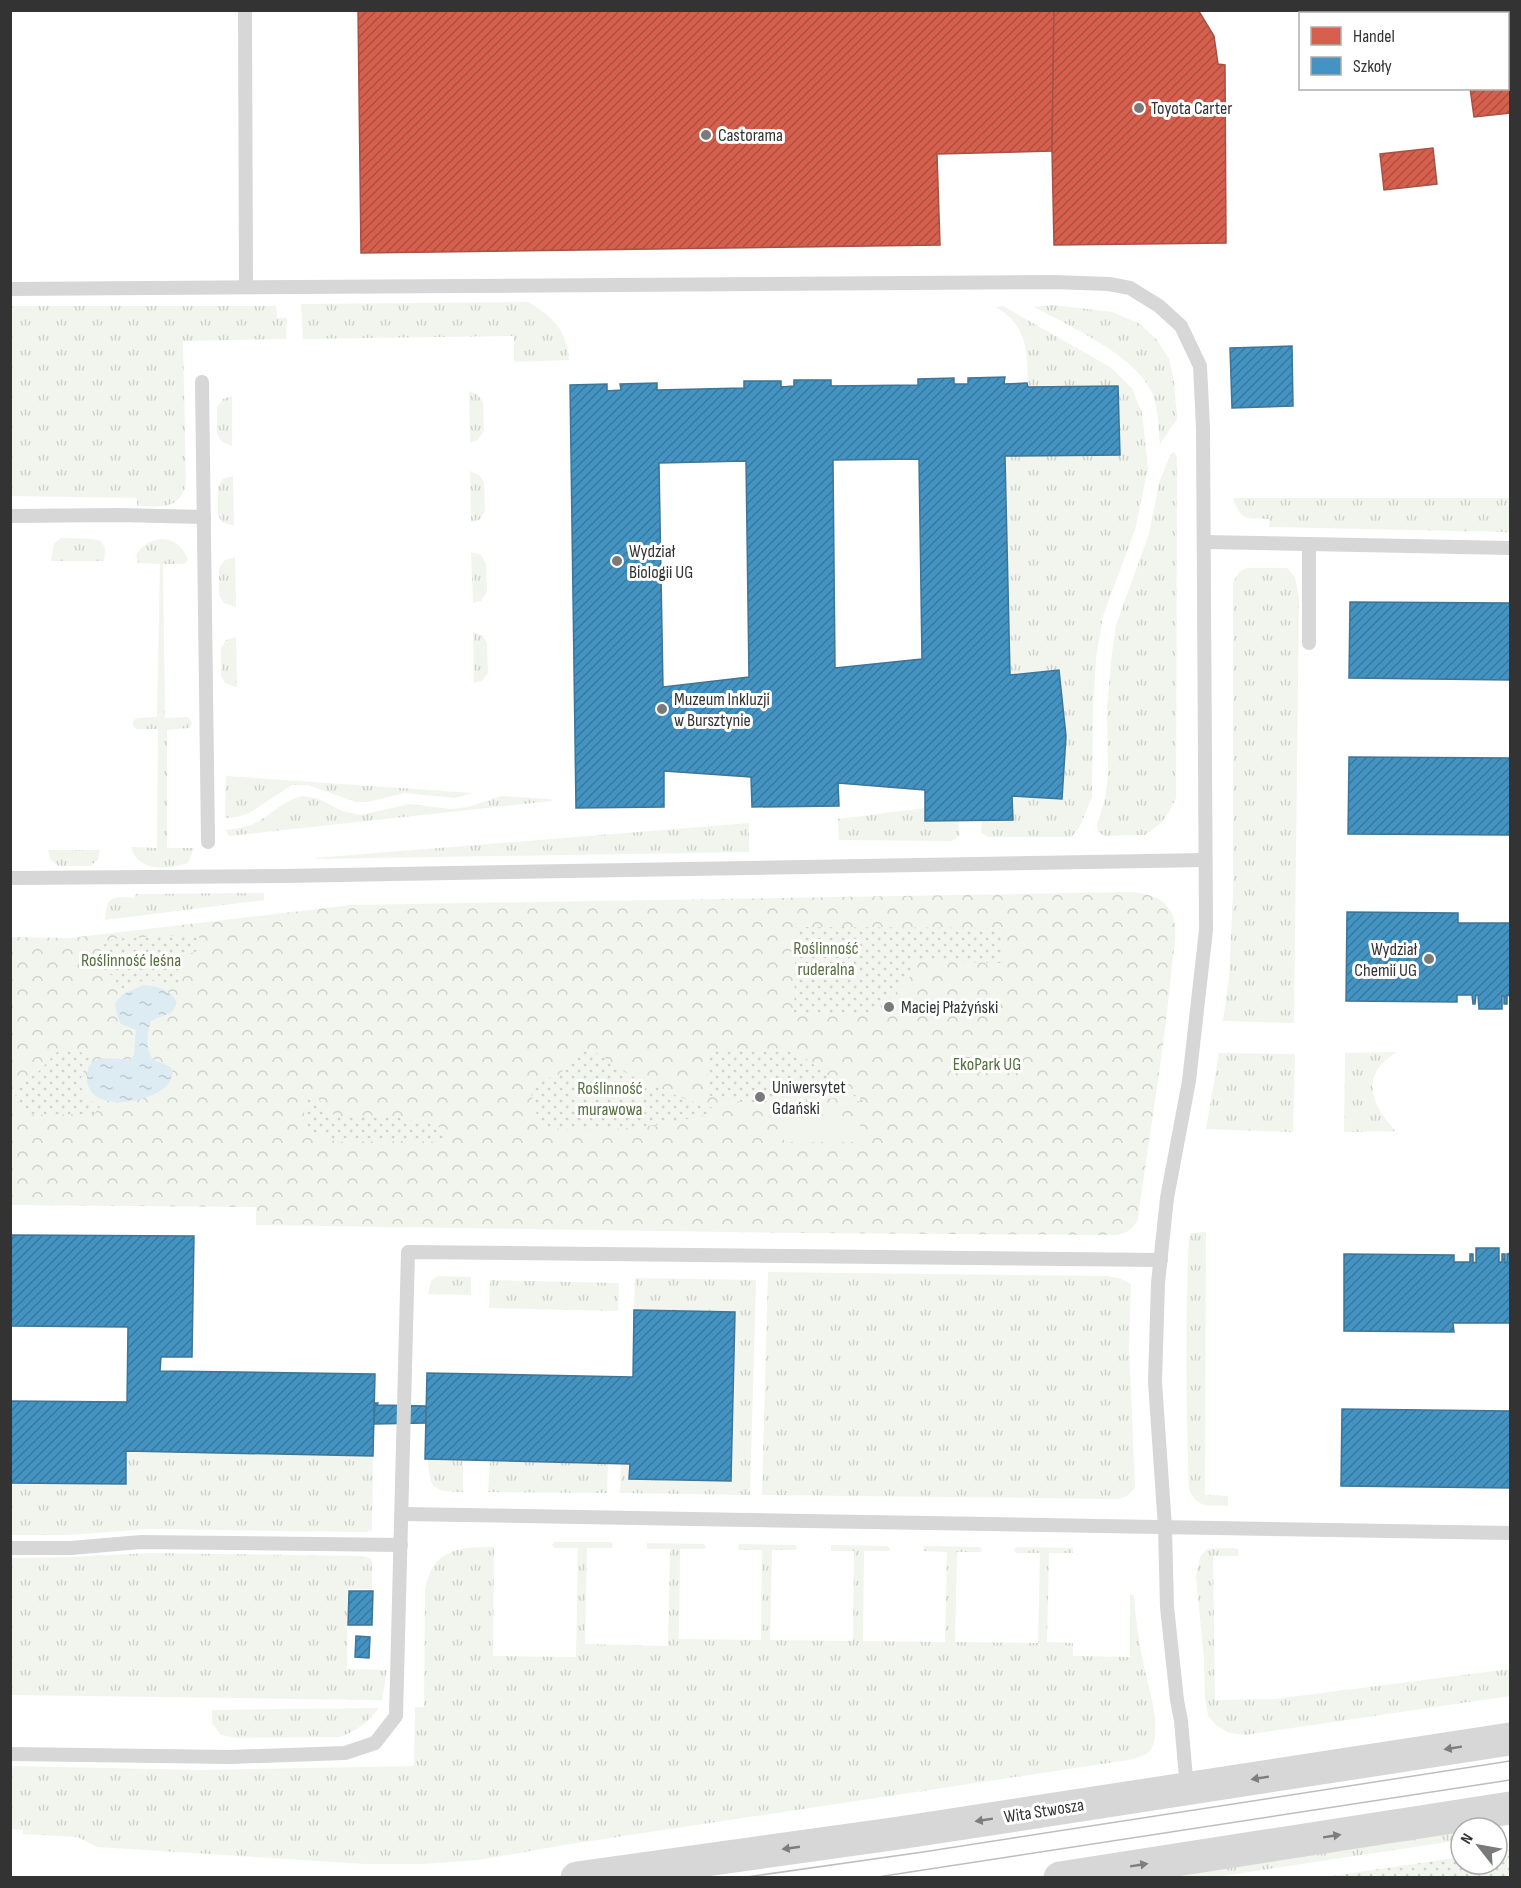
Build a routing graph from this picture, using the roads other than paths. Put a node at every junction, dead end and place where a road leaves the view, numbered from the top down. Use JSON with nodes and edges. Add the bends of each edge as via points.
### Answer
{"nodes":[{"id":1,"x":245,"y":10,"type":"edge"},
{"id":2,"x":246,"y":287,"type":"junction"},
{"id":3,"x":10,"y":289,"type":"edge"},
{"id":4,"x":202,"y":382,"type":"dead end"},
{"id":5,"x":10,"y":516,"type":"edge"},
{"id":6,"x":204,"y":517,"type":"junction"},
{"id":7,"x":1205,"y":542,"type":"junction"},
{"id":8,"x":1309,"y":544,"type":"junction"},
{"id":9,"x":1510,"y":548,"type":"edge"},
{"id":10,"x":1309,"y":643,"type":"dead end"},
{"id":11,"x":208,"y":842,"type":"dead end"},
{"id":12,"x":1205,"y":860,"type":"junction"},
{"id":13,"x":10,"y":878,"type":"edge"},
{"id":14,"x":1161,"y":1260,"type":"junction"},
{"id":15,"x":402,"y":1514,"type":"junction"},
{"id":16,"x":1165,"y":1527,"type":"junction"},
{"id":17,"x":1510,"y":1533,"type":"edge"},
{"id":18,"x":401,"y":1545,"type":"junction"},
{"id":19,"x":10,"y":1548,"type":"edge"},
{"id":20,"x":1510,"y":1739,"type":"edge"},
{"id":21,"x":10,"y":1754,"type":"edge"},
{"id":22,"x":1187,"y":1790,"type":"junction"},
{"id":23,"x":1510,"y":1808,"type":"edge"},
{"id":24,"x":577,"y":1878,"type":"edge"},
{"id":25,"x":1060,"y":1878,"type":"edge"}],
"edges":[{"from":1,"to":2,"type":"lane"},
{"from":2,"to":3,"type":"lane"},
{"from":2,"to":7,"type":"lane","via":[[1054,282],[1130,288],[1181,326],[1200,366]]},
{"from":4,"to":6,"type":"lane"},
{"from":5,"to":6,"type":"lane"},
{"from":6,"to":11,"type":"lane"},
{"from":7,"to":8,"type":"lane"},
{"from":7,"to":12,"type":"lane"},
{"from":8,"to":9,"type":"lane"},
{"from":8,"to":10,"type":"lane"},
{"from":12,"to":13,"type":"lane"},
{"from":12,"to":14,"type":"lane","via":[[1206,930],[1195,1043],[1167,1198]]},
{"from":14,"to":15,"type":"lane","via":[[408,1252]]},
{"from":14,"to":16,"type":"lane","via":[[1155,1382]]},
{"from":15,"to":16,"type":"lane"},
{"from":15,"to":18,"type":"lane"},
{"from":16,"to":17,"type":"lane"},
{"from":16,"to":22,"type":"lane","via":[[1167,1607]]},
{"from":18,"to":19,"type":"lane","via":[[141,1542]]},
{"from":18,"to":21,"type":"lane","via":[[396,1716],[375,1743],[345,1753],[230,1757]]},
{"from":20,"to":22,"type":"street","name":"Wita Stwosza","one_way":true},
{"from":22,"to":24,"type":"street","name":"Wita Stwosza","one_way":true},
{"from":25,"to":23,"type":"street","one_way":true}]}
